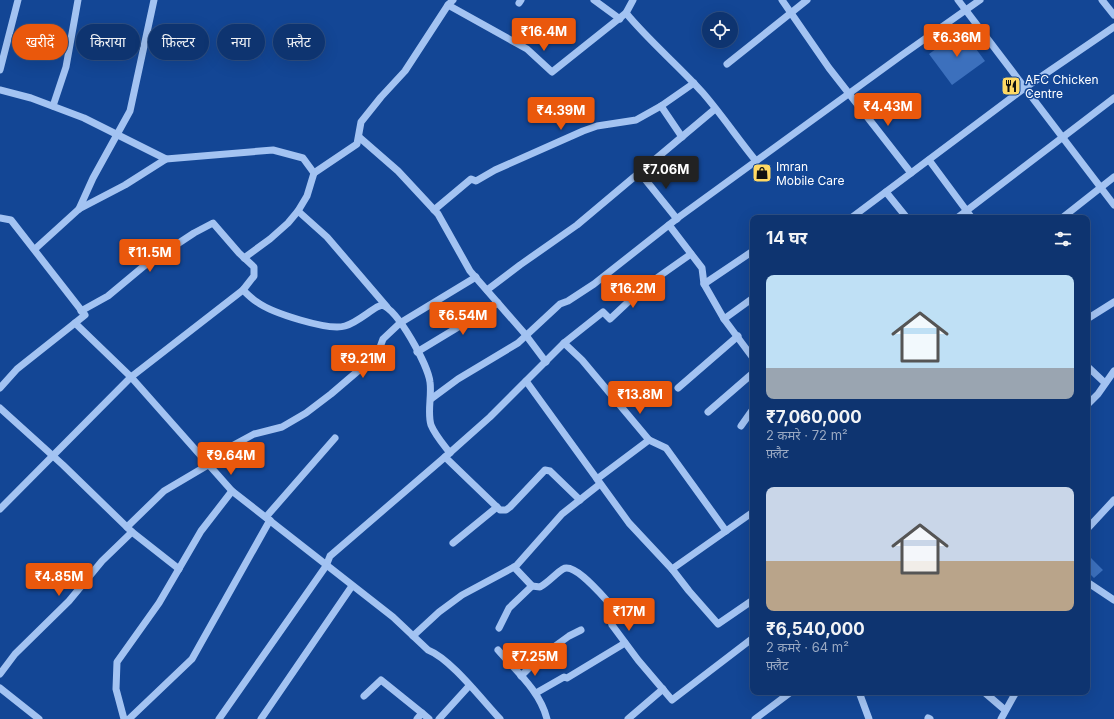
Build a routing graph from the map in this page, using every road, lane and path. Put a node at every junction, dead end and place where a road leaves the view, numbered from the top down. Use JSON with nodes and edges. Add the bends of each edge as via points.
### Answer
{"nodes":[{"id":1,"x":18,"y":0,"type":"edge"},
{"id":2,"x":78,"y":0,"type":"edge"},
{"id":3,"x":154,"y":0,"type":"edge"},
{"id":4,"x":594,"y":0,"type":"edge"},
{"id":5,"x":633,"y":0,"type":"edge"},
{"id":6,"x":782,"y":0,"type":"edge"},
{"id":7,"x":806,"y":0,"type":"edge"},
{"id":8,"x":958,"y":0,"type":"edge"},
{"id":9,"x":980,"y":0,"type":"edge"},
{"id":10,"x":1102,"y":0,"type":"edge"},
{"id":11,"x":451,"y":2,"type":"edge"},
{"id":12,"x":966,"y":10,"type":"junction"},
{"id":13,"x":790,"y":12,"type":"junction"},
{"id":14,"x":626,"y":13,"type":"junction"},
{"id":15,"x":1114,"y":15,"type":"edge"},
{"id":16,"x":620,"y":19,"type":"junction"},
{"id":17,"x":1114,"y":27,"type":"edge"},
{"id":18,"x":727,"y":64,"type":"dead end"},
{"id":19,"x":0,"y":70,"type":"edge"},
{"id":20,"x":694,"y":84,"type":"junction"},
{"id":21,"x":1026,"y":88,"type":"junction"},
{"id":22,"x":0,"y":90,"type":"edge"},
{"id":23,"x":850,"y":93,"type":"junction"},
{"id":24,"x":1114,"y":98,"type":"edge"},
{"id":25,"x":53,"y":106,"type":"junction"},
{"id":26,"x":662,"y":106,"type":"junction"},
{"id":27,"x":715,"y":109,"type":"junction"},
{"id":28,"x":117,"y":135,"type":"junction"},
{"id":29,"x":359,"y":137,"type":"junction"},
{"id":30,"x":682,"y":137,"type":"junction"},
{"id":31,"x":1064,"y":137,"type":"junction"},
{"id":32,"x":166,"y":159,"type":"junction"},
{"id":33,"x":929,"y":160,"type":"junction"},
{"id":34,"x":756,"y":161,"type":"junction"},
{"id":35,"x":314,"y":173,"type":"junction"},
{"id":36,"x":640,"y":173,"type":"junction"},
{"id":37,"x":911,"y":173,"type":"junction"},
{"id":38,"x":1114,"y":177,"type":"edge"},
{"id":39,"x":1101,"y":187,"type":"junction"},
{"id":40,"x":886,"y":192,"type":"junction"},
{"id":41,"x":1114,"y":205,"type":"edge"},
{"id":42,"x":79,"y":208,"type":"junction"},
{"id":43,"x":298,"y":210,"type":"junction"},
{"id":44,"x":434,"y":210,"type":"junction"},
{"id":45,"x":966,"y":211,"type":"junction"},
{"id":46,"x":855,"y":215,"type":"edge"},
{"id":47,"x":905,"y":215,"type":"edge"},
{"id":48,"x":961,"y":215,"type":"edge"},
{"id":49,"x":969,"y":215,"type":"edge"},
{"id":50,"x":1066,"y":215,"type":"edge"},
{"id":51,"x":0,"y":218,"type":"edge"},
{"id":52,"x":677,"y":219,"type":"junction"},
{"id":53,"x":669,"y":225,"type":"junction"},
{"id":54,"x":35,"y":249,"type":"junction"},
{"id":55,"x":750,"y":253,"type":"edge"},
{"id":56,"x":691,"y":254,"type":"junction"},
{"id":57,"x":244,"y":258,"type":"junction"},
{"id":58,"x":476,"y":277,"type":"junction"},
{"id":59,"x":704,"y":284,"type":"junction"},
{"id":60,"x":243,"y":290,"type":"junction"},
{"id":61,"x":488,"y":290,"type":"junction"},
{"id":62,"x":750,"y":300,"type":"edge"},
{"id":63,"x":1114,"y":302,"type":"edge"},
{"id":64,"x":498,"y":303,"type":"junction"},
{"id":65,"x":388,"y":308,"type":"junction"},
{"id":66,"x":81,"y":311,"type":"junction"},
{"id":67,"x":1090,"y":318,"type":"edge"},
{"id":68,"x":724,"y":319,"type":"junction"},
{"id":69,"x":75,"y":323,"type":"junction"},
{"id":70,"x":400,"y":323,"type":"junction"},
{"id":71,"x":525,"y":334,"type":"junction"},
{"id":72,"x":738,"y":336,"type":"junction"},
{"id":73,"x":564,"y":343,"type":"junction"},
{"id":74,"x":417,"y":352,"type":"junction"},
{"id":75,"x":750,"y":354,"type":"edge"},
{"id":76,"x":546,"y":362,"type":"junction"},
{"id":77,"x":1090,"y":369,"type":"edge"},
{"id":78,"x":750,"y":376,"type":"edge"},
{"id":79,"x":1113,"y":376,"type":"edge"},
{"id":80,"x":131,"y":377,"type":"junction"},
{"id":81,"x":526,"y":381,"type":"junction"},
{"id":82,"x":1105,"y":383,"type":"junction"},
{"id":83,"x":0,"y":388,"type":"edge"},
{"id":84,"x":678,"y":388,"type":"dead end"},
{"id":85,"x":431,"y":399,"type":"junction"},
{"id":86,"x":1090,"y":401,"type":"edge"},
{"id":87,"x":0,"y":408,"type":"edge"},
{"id":88,"x":708,"y":412,"type":"dead end"},
{"id":89,"x":750,"y":414,"type":"edge"},
{"id":90,"x":741,"y":426,"type":"dead end"},
{"id":91,"x":335,"y":438,"type":"dead end"},
{"id":92,"x":649,"y":440,"type":"junction"},
{"id":93,"x":52,"y":455,"type":"junction"},
{"id":94,"x":448,"y":455,"type":"junction"},
{"id":95,"x":208,"y":465,"type":"junction"},
{"id":96,"x":598,"y":481,"type":"junction"},
{"id":97,"x":232,"y":491,"type":"junction"},
{"id":98,"x":580,"y":500,"type":"junction"},
{"id":99,"x":1114,"y":500,"type":"edge"},
{"id":100,"x":497,"y":507,"type":"junction"},
{"id":101,"x":0,"y":509,"type":"edge"},
{"id":102,"x":750,"y":514,"type":"edge"},
{"id":103,"x":268,"y":518,"type":"junction"},
{"id":104,"x":1090,"y":526,"type":"edge"},
{"id":105,"x":130,"y":530,"type":"junction"},
{"id":106,"x":726,"y":531,"type":"junction"},
{"id":107,"x":453,"y":543,"type":"dead end"},
{"id":108,"x":326,"y":566,"type":"junction"},
{"id":109,"x":514,"y":567,"type":"junction"},
{"id":110,"x":179,"y":569,"type":"junction"},
{"id":111,"x":672,"y":569,"type":"junction"},
{"id":112,"x":1090,"y":584,"type":"edge"},
{"id":113,"x":352,"y":586,"type":"junction"},
{"id":114,"x":532,"y":586,"type":"junction"},
{"id":115,"x":1114,"y":600,"type":"edge"},
{"id":116,"x":750,"y":602,"type":"edge"},
{"id":117,"x":499,"y":628,"type":"dead end"},
{"id":118,"x":581,"y":630,"type":"dead end"},
{"id":119,"x":413,"y":636,"type":"junction"},
{"id":120,"x":750,"y":640,"type":"edge"},
{"id":121,"x":625,"y":643,"type":"junction"},
{"id":122,"x":498,"y":650,"type":"dead end"},
{"id":123,"x":0,"y":674,"type":"edge"},
{"id":124,"x":521,"y":676,"type":"junction"},
{"id":125,"x":469,"y":686,"type":"junction"},
{"id":126,"x":0,"y":688,"type":"edge"},
{"id":127,"x":663,"y":690,"type":"junction"},
{"id":128,"x":536,"y":693,"type":"junction"},
{"id":129,"x":787,"y":695,"type":"edge"},
{"id":130,"x":860,"y":695,"type":"edge"},
{"id":131,"x":988,"y":695,"type":"edge"},
{"id":132,"x":1014,"y":695,"type":"edge"},
{"id":133,"x":364,"y":696,"type":"dead end"},
{"id":134,"x":1005,"y":710,"type":"junction"},
{"id":135,"x":420,"y":716,"type":"edge"},
{"id":136,"x":39,"y":719,"type":"edge"},
{"id":137,"x":124,"y":719,"type":"edge"},
{"id":138,"x":129,"y":719,"type":"edge"},
{"id":139,"x":219,"y":719,"type":"edge"},
{"id":140,"x":261,"y":719,"type":"edge"},
{"id":141,"x":429,"y":719,"type":"edge"},
{"id":142,"x":439,"y":719,"type":"edge"},
{"id":143,"x":500,"y":719,"type":"edge"},
{"id":144,"x":547,"y":719,"type":"edge"},
{"id":145,"x":628,"y":719,"type":"edge"},
{"id":146,"x":755,"y":719,"type":"edge"},
{"id":147,"x":869,"y":719,"type":"edge"},
{"id":148,"x":1000,"y":719,"type":"edge"}],
"edges":[{"from":1,"to":19,"type":"street"},
{"from":2,"to":25,"type":"street","via":[[66,67]]},
{"from":3,"to":28,"type":"street","via":[[130,111]]},
{"from":4,"to":16,"type":"street"},
{"from":5,"to":14,"type":"street"},
{"from":6,"to":13,"type":"street"},
{"from":7,"to":13,"type":"street"},
{"from":8,"to":12,"type":"street"},
{"from":9,"to":12,"type":"street"},
{"from":10,"to":15,"type":"street"},
{"from":11,"to":16,"type":"street","via":[[527,49],[552,72]]},
{"from":11,"to":29,"type":"street","via":[[405,71],[361,122]]},
{"from":12,"to":21,"type":"street"},
{"from":12,"to":23,"type":"street"},
{"from":13,"to":18,"type":"street"},
{"from":13,"to":23,"type":"street"},
{"from":14,"to":16,"type":"street"},
{"from":14,"to":20,"type":"street","via":[[643,34]]},
{"from":17,"to":21,"type":"street"},
{"from":20,"to":26,"type":"street"},
{"from":20,"to":27,"type":"street"},
{"from":21,"to":31,"type":"street"},
{"from":21,"to":33,"type":"street"},
{"from":22,"to":25,"type":"street"},
{"from":23,"to":34,"type":"street"},
{"from":23,"to":37,"type":"street"},
{"from":24,"to":31,"type":"street"},
{"from":25,"to":28,"type":"street"},
{"from":26,"to":30,"type":"street"},
{"from":26,"to":44,"type":"street","via":[[636,120],[597,126],[583,131],[476,181],[471,179]]},
{"from":27,"to":30,"type":"street"},
{"from":27,"to":34,"type":"street"},
{"from":28,"to":32,"type":"street"},
{"from":28,"to":42,"type":"street"},
{"from":29,"to":35,"type":"street","via":[[353,147]]},
{"from":29,"to":44,"type":"street","via":[[398,171]]},
{"from":30,"to":36,"type":"street"},
{"from":31,"to":39,"type":"street"},
{"from":31,"to":45,"type":"street"},
{"from":32,"to":35,"type":"street","via":[[273,150],[303,158]]},
{"from":32,"to":42,"type":"street","via":[[126,185]]},
{"from":33,"to":37,"type":"street"},
{"from":33,"to":45,"type":"street"},
{"from":34,"to":52,"type":"street"},
{"from":35,"to":43,"type":"street","via":[[307,196]]},
{"from":36,"to":52,"type":"street"},
{"from":36,"to":61,"type":"street","via":[[577,226]]},
{"from":37,"to":40,"type":"street"},
{"from":38,"to":39,"type":"street"},
{"from":39,"to":41,"type":"street"},
{"from":39,"to":50,"type":"street"},
{"from":40,"to":46,"type":"street"},
{"from":40,"to":47,"type":"street"},
{"from":42,"to":54,"type":"street"},
{"from":43,"to":57,"type":"street","via":[[282,228]]},
{"from":43,"to":65,"type":"street","via":[[327,237]]},
{"from":44,"to":58,"type":"street"},
{"from":45,"to":48,"type":"street"},
{"from":45,"to":49,"type":"street"},
{"from":51,"to":54,"type":"street","via":[[12,220]]},
{"from":52,"to":53,"type":"street"},
{"from":53,"to":56,"type":"street"},
{"from":53,"to":71,"type":"street","via":[[594,284],[560,304]]},
{"from":54,"to":66,"type":"street"},
{"from":55,"to":59,"type":"street"},
{"from":56,"to":59,"type":"street","via":[[702,268]]},
{"from":56,"to":73,"type":"street","via":[[644,287],[610,319],[603,312]]},
{"from":57,"to":60,"type":"street","via":[[254,267],[254,276]]},
{"from":57,"to":66,"type":"street","via":[[213,223],[194,232],[144,266],[108,296]]},
{"from":58,"to":61,"type":"street"},
{"from":58,"to":70,"type":"street"},
{"from":59,"to":68,"type":"street"},
{"from":60,"to":65,"type":"street","via":[[273,311],[330,327],[346,326],[382,305]]},
{"from":60,"to":80,"type":"street"},
{"from":61,"to":64,"type":"street"},
{"from":62,"to":68,"type":"street"},
{"from":63,"to":67,"type":"street"},
{"from":64,"to":71,"type":"street"},
{"from":64,"to":74,"type":"street"},
{"from":65,"to":70,"type":"street"},
{"from":66,"to":69,"type":"street","via":[[85,315]]},
{"from":68,"to":72,"type":"street"},
{"from":69,"to":80,"type":"street"},
{"from":69,"to":83,"type":"street","via":[[17,369]]},
{"from":70,"to":74,"type":"street"},
{"from":70,"to":95,"type":"street","via":[[383,339],[372,359],[306,413],[282,427],[245,438]]},
{"from":71,"to":76,"type":"street"},
{"from":71,"to":85,"type":"street","via":[[518,343]]},
{"from":72,"to":75,"type":"street"},
{"from":72,"to":84,"type":"street"},
{"from":73,"to":76,"type":"street"},
{"from":73,"to":92,"type":"street","via":[[582,360]]},
{"from":74,"to":85,"type":"street","via":[[428,374]]},
{"from":76,"to":81,"type":"street"},
{"from":77,"to":82,"type":"street"},
{"from":78,"to":88,"type":"street"},
{"from":79,"to":82,"type":"street"},
{"from":80,"to":93,"type":"street"},
{"from":80,"to":95,"type":"street"},
{"from":81,"to":94,"type":"street"},
{"from":81,"to":96,"type":"street"},
{"from":82,"to":86,"type":"street"},
{"from":85,"to":94,"type":"street","via":[[431,425]]},
{"from":87,"to":93,"type":"street"},
{"from":89,"to":90,"type":"street"},
{"from":91,"to":103,"type":"street"},
{"from":92,"to":96,"type":"street"},
{"from":92,"to":106,"type":"street","via":[[666,448]]},
{"from":93,"to":101,"type":"street"},
{"from":93,"to":105,"type":"street"},
{"from":94,"to":100,"type":"street"},
{"from":94,"to":108,"type":"street","via":[[330,556]]},
{"from":95,"to":97,"type":"street"},
{"from":95,"to":105,"type":"street","via":[[164,491]]},
{"from":96,"to":98,"type":"street"},
{"from":96,"to":111,"type":"street","via":[[629,523]]},
{"from":97,"to":103,"type":"street"},
{"from":97,"to":110,"type":"street","via":[[201,532]]},
{"from":98,"to":100,"type":"street","via":[[550,471],[544,470],[510,507],[503,510]]},
{"from":98,"to":109,"type":"street","via":[[562,514]]},
{"from":99,"to":104,"type":"street"},
{"from":100,"to":107,"type":"street"},
{"from":102,"to":106,"type":"street"},
{"from":103,"to":108,"type":"street"},
{"from":103,"to":138,"type":"street","via":[[192,659]]},
{"from":105,"to":110,"type":"street"},
{"from":105,"to":123,"type":"street","via":[[69,601],[15,654]]},
{"from":106,"to":111,"type":"street"},
{"from":108,"to":113,"type":"street"},
{"from":108,"to":139,"type":"street"},
{"from":109,"to":114,"type":"street"},
{"from":109,"to":119,"type":"street","via":[[462,595]]},
{"from":110,"to":137,"type":"street","via":[[159,603],[117,662],[116,689]]},
{"from":111,"to":116,"type":"street","via":[[718,624]]},
{"from":112,"to":115,"type":"street"},
{"from":113,"to":119,"type":"street"},
{"from":113,"to":140,"type":"street"},
{"from":114,"to":117,"type":"street","via":[[510,608]]},
{"from":114,"to":121,"type":"street","via":[[540,587],[563,569],[574,570],[594,586],[612,606],[610,620]]},
{"from":118,"to":124,"type":"street","via":[[540,657]]},
{"from":119,"to":125,"type":"street"},
{"from":120,"to":127,"type":"street","via":[[672,700]]},
{"from":121,"to":127,"type":"street"},
{"from":121,"to":128,"type":"street","via":[[572,676],[564,677]]},
{"from":122,"to":124,"type":"street"},
{"from":124,"to":128,"type":"street"},
{"from":125,"to":142,"type":"street"},
{"from":125,"to":143,"type":"street"},
{"from":126,"to":136,"type":"street"},
{"from":127,"to":145,"type":"street"},
{"from":128,"to":144,"type":"street"},
{"from":129,"to":146,"type":"street"},
{"from":130,"to":147,"type":"street"},
{"from":131,"to":134,"type":"street"},
{"from":132,"to":134,"type":"street"},
{"from":133,"to":135,"type":"street","via":[[381,680]]},
{"from":134,"to":148,"type":"street"},
{"from":135,"to":141,"type":"street"}]}
